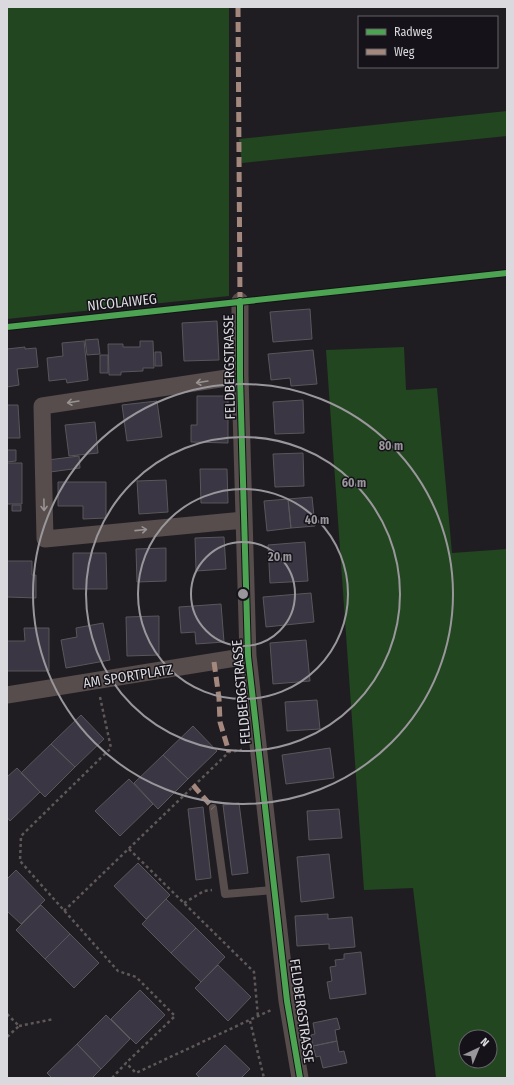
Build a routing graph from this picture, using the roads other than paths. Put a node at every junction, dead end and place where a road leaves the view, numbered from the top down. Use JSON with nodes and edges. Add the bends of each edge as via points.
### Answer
{"nodes":[{"id":1,"x":240,"y":301,"type":"road end"},
{"id":2,"x":240,"y":376,"type":"junction"},
{"id":3,"x":244,"y":520,"type":"junction"},
{"id":4,"x":248,"y":656,"type":"junction"},
{"id":5,"x":7,"y":695,"type":"edge"},
{"id":6,"x":213,"y":808,"type":"dead end"},
{"id":7,"x":274,"y":890,"type":"junction"},
{"id":8,"x":300,"y":1078,"type":"edge"}],
"edges":[{"from":1,"to":2,"type":"street","name":"FELDBERGSTRASSE"},
{"from":2,"to":3,"type":"street","name":"FELDBERGSTRASSE"},
{"from":2,"to":3,"type":"street","name":"FELDBERGSTRASSE","one_way":true,"via":[[42,406],[45,539]]},
{"from":3,"to":4,"type":"street","name":"FELDBERGSTRASSE"},
{"from":4,"to":5,"type":"street","name":"AM SPORTPLATZ"},
{"from":4,"to":7,"type":"street","name":"FELDBERGSTRASSE"},
{"from":6,"to":7,"type":"lane","via":[[225,894]]},
{"from":7,"to":8,"type":"street","name":"FELDBERGSTRASSE","via":[[287,1001]]}]}
